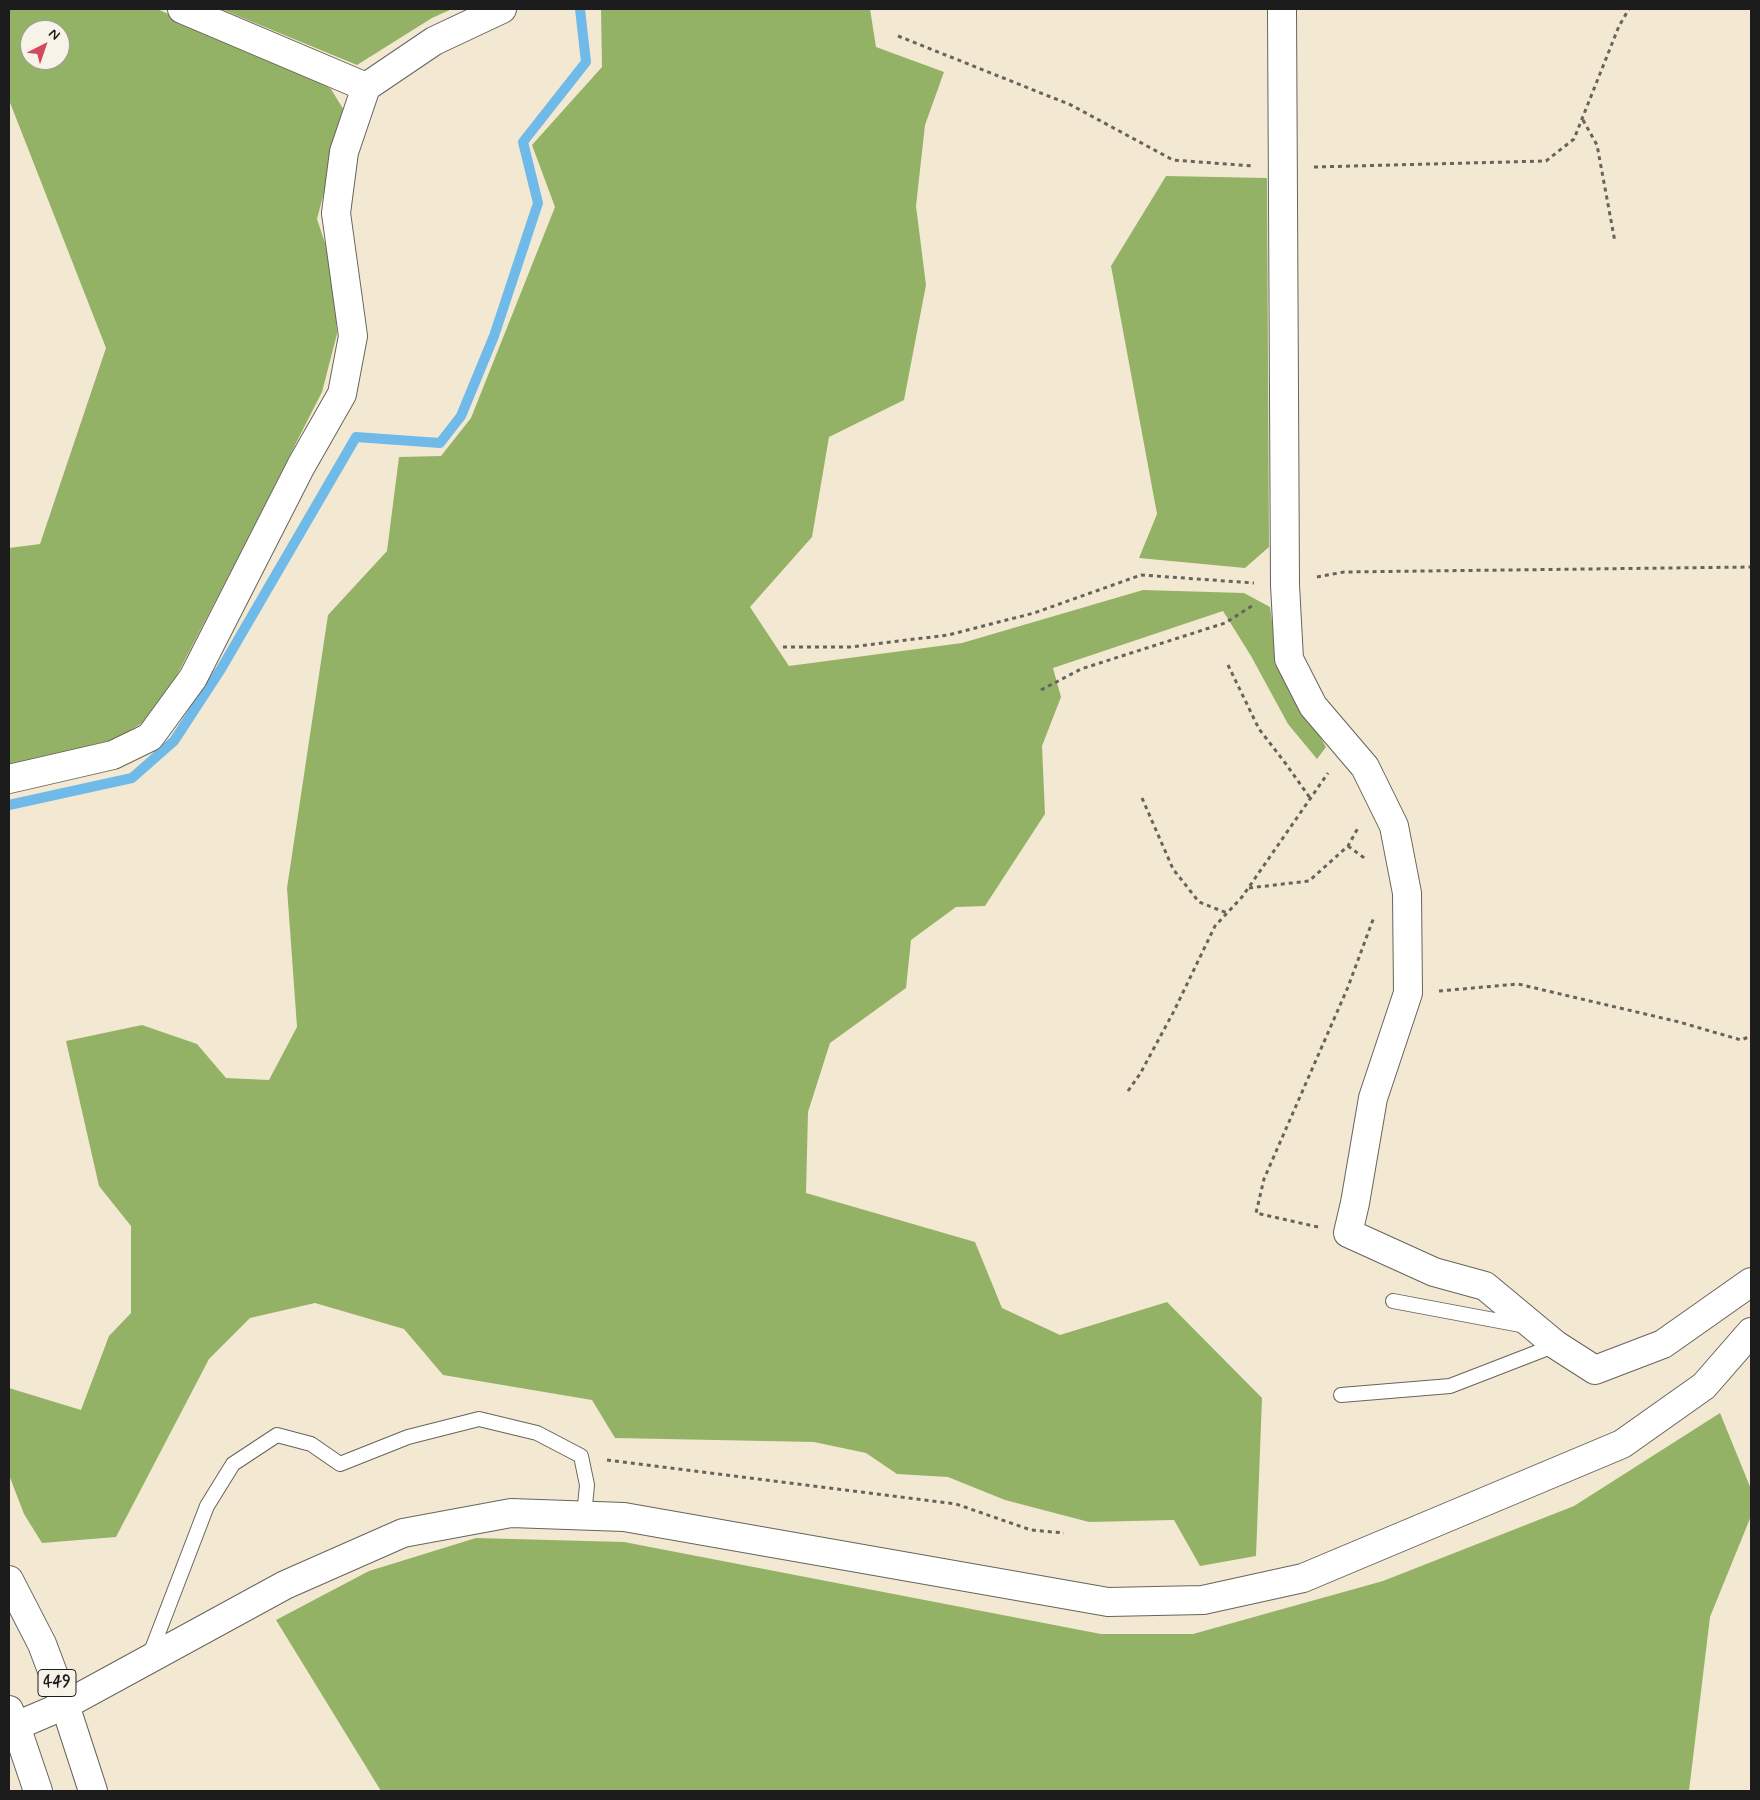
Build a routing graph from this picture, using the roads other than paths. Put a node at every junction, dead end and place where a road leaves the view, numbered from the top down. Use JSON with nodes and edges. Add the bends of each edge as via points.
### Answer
{"nodes":[{"id":1,"x":182,"y":9,"type":"edge"},
{"id":2,"x":502,"y":9,"type":"edge"},
{"id":3,"x":1282,"y":9,"type":"edge"},
{"id":4,"x":366,"y":86,"type":"junction"},
{"id":5,"x":9,"y":779,"type":"edge"},
{"id":6,"x":1751,"y":1282,"type":"edge"},
{"id":7,"x":1393,"y":1301,"type":"dead end"},
{"id":8,"x":1751,"y":1332,"type":"edge"},
{"id":9,"x":1546,"y":1336,"type":"junction"},
{"id":10,"x":1341,"y":1396,"type":"dead end"},
{"id":11,"x":584,"y":1516,"type":"junction"},
{"id":12,"x":9,"y":1580,"type":"edge"},
{"id":13,"x":148,"y":1660,"type":"junction"},
{"id":14,"x":65,"y":1706,"type":"junction"},
{"id":15,"x":12,"y":1718,"type":"edge"},
{"id":16,"x":38,"y":1791,"type":"edge"},
{"id":17,"x":93,"y":1791,"type":"edge"}],
"edges":[{"from":1,"to":4,"type":"main road"},
{"from":2,"to":4,"type":"main road","via":[[434,41]]},
{"from":3,"to":9,"type":"main road","via":[[1285,584],[1289,659],[1313,706],[1366,767],[1394,826],[1407,894],[1408,993],[1372,1098],[1348,1233],[1434,1272],[1485,1286]]},
{"from":4,"to":5,"type":"main road","via":[[344,152],[336,213],[353,336],[342,394],[301,466],[193,678],[150,737],[114,755]]},
{"from":6,"to":9,"type":"main road","via":[[1663,1344],[1595,1370]]},
{"from":7,"to":9,"type":"lane"},
{"from":8,"to":11,"type":"main road","via":[[1704,1386],[1622,1444],[1303,1578],[1203,1600],[1108,1602],[624,1517]]},
{"from":9,"to":10,"type":"lane","via":[[1450,1386]]},
{"from":11,"to":13,"type":"main road","via":[[511,1513],[403,1532],[285,1585]]},
{"from":11,"to":13,"type":"lane","via":[[586,1485],[581,1456],[537,1433],[479,1419],[408,1437],[340,1464],[311,1444],[277,1435],[233,1464],[207,1506]]},
{"from":12,"to":14,"type":"main road","number":"449","via":[[42,1644]]},
{"from":13,"to":14,"type":"main road"},
{"from":14,"to":15,"type":"main road"},
{"from":14,"to":17,"type":"main road","number":"449"},
{"from":15,"to":16,"type":"main road"}]}
